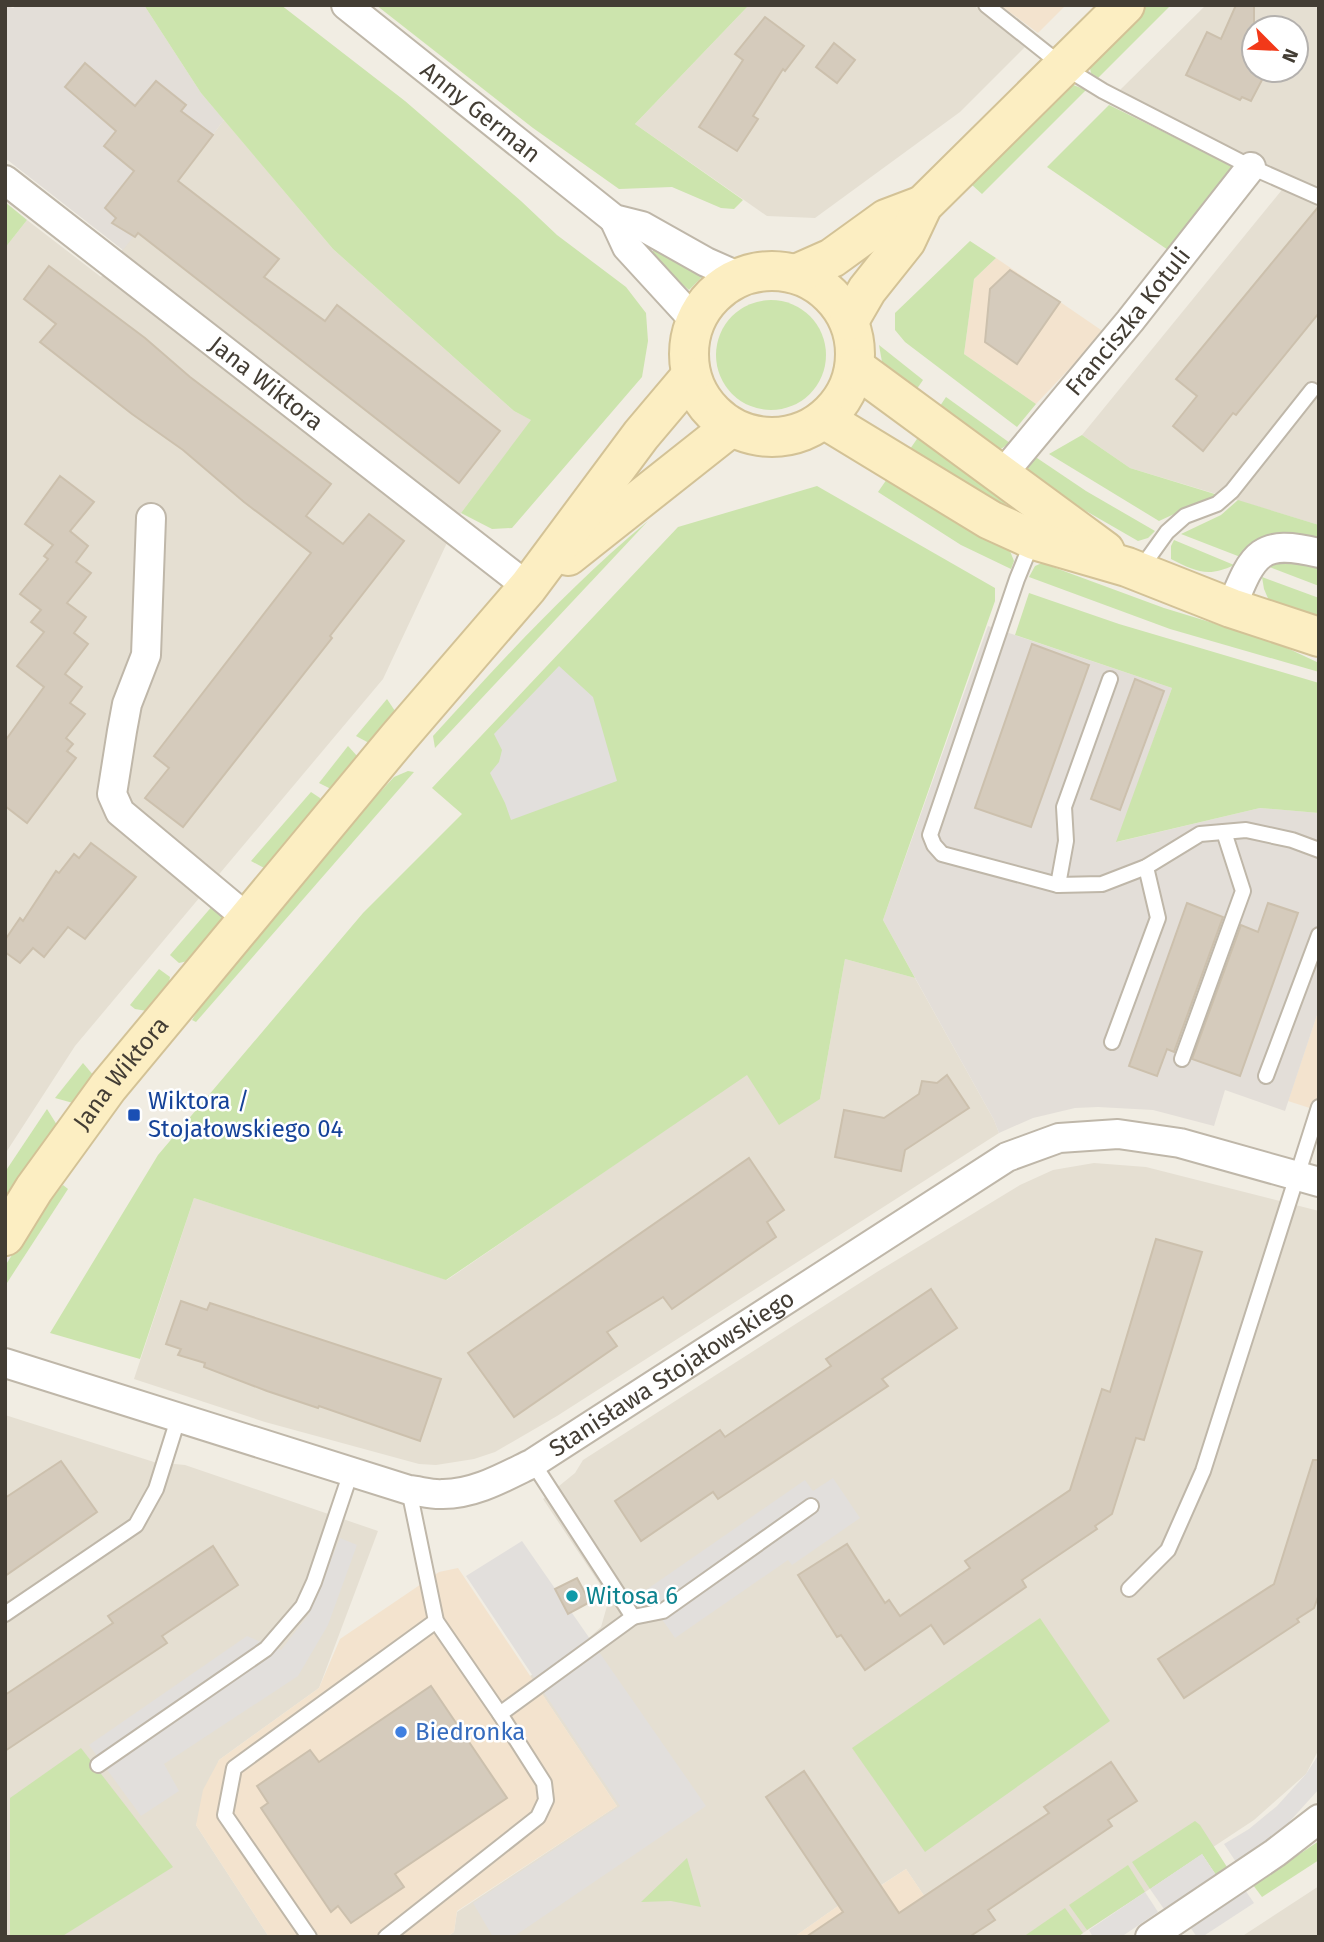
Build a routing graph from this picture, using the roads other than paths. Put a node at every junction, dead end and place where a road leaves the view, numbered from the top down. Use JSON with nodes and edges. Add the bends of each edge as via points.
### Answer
{"nodes":[{"id":1,"x":346,"y":5,"type":"edge"},
{"id":2,"x":986,"y":5,"type":"edge"},
{"id":3,"x":1013,"y":5,"type":"edge"},
{"id":4,"x":1125,"y":5,"type":"edge"},
{"id":5,"x":1002,"y":18,"type":"junction"},
{"id":6,"x":1064,"y":67,"type":"junction"},
{"id":7,"x":1251,"y":167,"type":"junction"},
{"id":8,"x":5,"y":180,"type":"edge"},
{"id":9,"x":1319,"y":197,"type":"edge"},
{"id":10,"x":923,"y":205,"type":"junction"},
{"id":11,"x":614,"y":219,"type":"junction"},
{"id":12,"x":796,"y":274,"type":"junction"},
{"id":13,"x":740,"y":277,"type":"junction"},
{"id":14,"x":694,"y":320,"type":"junction"},
{"id":15,"x":849,"y":321,"type":"junction"},
{"id":16,"x":856,"y":368,"type":"junction"},
{"id":17,"x":690,"y":377,"type":"junction"},
{"id":18,"x":1312,"y":390,"type":"dead end"},
{"id":19,"x":824,"y":419,"type":"junction"},
{"id":20,"x":731,"y":427,"type":"junction"},
{"id":21,"x":1001,"y":476,"type":"junction"},
{"id":22,"x":150,"y":518,"type":"dead end"},
{"id":23,"x":1040,"y":524,"type":"junction"},
{"id":24,"x":1319,"y":554,"type":"edge"},
{"id":25,"x":1132,"y":570,"type":"junction"},
{"id":26,"x":528,"y":587,"type":"junction"},
{"id":27,"x":1231,"y":608,"type":"junction"},
{"id":28,"x":1319,"y":637,"type":"edge"},
{"id":29,"x":1110,"y":679,"type":"dead end"},
{"id":30,"x":1224,"y":832,"type":"junction"},
{"id":31,"x":1319,"y":850,"type":"edge"},
{"id":32,"x":1146,"y":867,"type":"junction"},
{"id":33,"x":1058,"y":885,"type":"junction"},
{"id":34,"x":247,"y":918,"type":"junction"},
{"id":35,"x":1319,"y":935,"type":"edge"},
{"id":36,"x":1112,"y":1042,"type":"dead end"},
{"id":37,"x":1182,"y":1059,"type":"dead end"},
{"id":38,"x":1266,"y":1076,"type":"dead end"},
{"id":39,"x":1319,"y":1107,"type":"edge"},
{"id":40,"x":1308,"y":1179,"type":"edge"},
{"id":41,"x":5,"y":1236,"type":"edge"},
{"id":42,"x":5,"y":1363,"type":"edge"},
{"id":43,"x":178,"y":1419,"type":"junction"},
{"id":44,"x":533,"y":1463,"type":"junction"},
{"id":45,"x":351,"y":1472,"type":"junction"},
{"id":46,"x":409,"y":1490,"type":"junction"},
{"id":47,"x":811,"y":1506,"type":"dead end"},
{"id":48,"x":1129,"y":1589,"type":"dead end"},
{"id":49,"x":5,"y":1614,"type":"edge"},
{"id":50,"x":633,"y":1617,"type":"junction"},
{"id":51,"x":436,"y":1621,"type":"junction"},
{"id":52,"x":500,"y":1714,"type":"junction"},
{"id":53,"x":98,"y":1765,"type":"dead end"},
{"id":54,"x":1319,"y":1819,"type":"edge"},
{"id":55,"x":309,"y":1937,"type":"edge"},
{"id":56,"x":386,"y":1937,"type":"edge"},
{"id":57,"x":1150,"y":1937,"type":"edge"}],
"edges":[{"from":1,"to":11,"type":"street","name":"Anny German"},
{"from":2,"to":5,"type":"lane"},
{"from":3,"to":5,"type":"lane"},
{"from":4,"to":6,"type":"street"},
{"from":5,"to":6,"type":"lane"},
{"from":6,"to":7,"type":"lane"},
{"from":6,"to":10,"type":"street"},
{"from":7,"to":9,"type":"lane"},
{"from":7,"to":21,"type":"street","name":"Franciszka Kotuli"},
{"from":8,"to":26,"type":"street","name":"Jana Wiktora"},
{"from":10,"to":12,"type":"street","via":[[886,219],[832,258]]},
{"from":10,"to":15,"type":"street","via":[[906,241]]},
{"from":11,"to":13,"type":"street","name":"Anny German","via":[[642,226]]},
{"from":11,"to":14,"type":"street","name":"Anny German","via":[[627,247]]},
{"from":12,"to":13,"type":"street","via":[[767,271]]},
{"from":12,"to":15,"type":"street","via":[[827,292]]},
{"from":13,"to":14,"type":"street","via":[[713,294]]},
{"from":14,"to":17,"type":"street","via":[[688,342]]},
{"from":15,"to":16,"type":"street"},
{"from":16,"to":19,"type":"street","via":[[850,388]]},
{"from":16,"to":21,"type":"street"},
{"from":17,"to":20,"type":"street","via":[[698,393]]},
{"from":17,"to":26,"type":"street","name":"Jana Wiktora"},
{"from":18,"to":25,"type":"lane","via":[[1232,491],[1217,504],[1185,516]]},
{"from":19,"to":20,"type":"street","via":[[804,432],[780,439]]},
{"from":19,"to":23,"type":"street","via":[[990,520]]},
{"from":20,"to":26,"type":"street","name":"Jana Wiktora"},
{"from":21,"to":23,"type":"street"},
{"from":22,"to":34,"type":"street","via":[[146,655],[127,704],[112,794],[120,811]]},
{"from":23,"to":25,"type":"street"},
{"from":23,"to":33,"type":"lane","via":[[930,835],[942,854]]},
{"from":24,"to":27,"type":"street","via":[[1292,547],[1271,548],[1250,566]]},
{"from":25,"to":27,"type":"street"},
{"from":26,"to":34,"type":"street","name":"Jana Wiktora"},
{"from":27,"to":28,"type":"street"},
{"from":29,"to":33,"type":"lane","via":[[1064,807],[1066,841]]},
{"from":30,"to":31,"type":"lane","via":[[1246,830]]},
{"from":30,"to":32,"type":"lane","via":[[1200,834]]},
{"from":30,"to":37,"type":"lane","via":[[1244,891]]},
{"from":32,"to":33,"type":"lane","via":[[1102,884]]},
{"from":32,"to":36,"type":"lane","via":[[1158,918]]},
{"from":34,"to":41,"type":"street","name":"Jana Wiktora","via":[[108,1087]]},
{"from":35,"to":38,"type":"lane"},
{"from":39,"to":40,"type":"lane"},
{"from":40,"to":44,"type":"street","name":"Stanisława Stojałowskiego","via":[[1180,1143],[1118,1134],[1059,1138],[1007,1157]]},
{"from":40,"to":48,"type":"lane","via":[[1203,1471],[1168,1550]]},
{"from":42,"to":43,"type":"street","name":"Stanisława Stojałowskiego"},
{"from":43,"to":45,"type":"street","name":"Stanisława Stojałowskiego"},
{"from":43,"to":49,"type":"lane","via":[[156,1489],[136,1525]]},
{"from":44,"to":46,"type":"street","name":"Stanisława Stojałowskiego","via":[[482,1487],[441,1494]]},
{"from":44,"to":50,"type":"lane"},
{"from":45,"to":46,"type":"street","name":"Stanisława Stojałowskiego"},
{"from":45,"to":53,"type":"lane","via":[[314,1582],[303,1606],[282,1632],[266,1649]]},
{"from":46,"to":51,"type":"lane"},
{"from":47,"to":50,"type":"lane","via":[[663,1611]]},
{"from":50,"to":52,"type":"lane"},
{"from":51,"to":52,"type":"lane"},
{"from":51,"to":55,"type":"lane","via":[[234,1768],[225,1815]]},
{"from":52,"to":56,"type":"lane","via":[[544,1783],[546,1800],[537,1816]]},
{"from":54,"to":57,"type":"street"}]}
